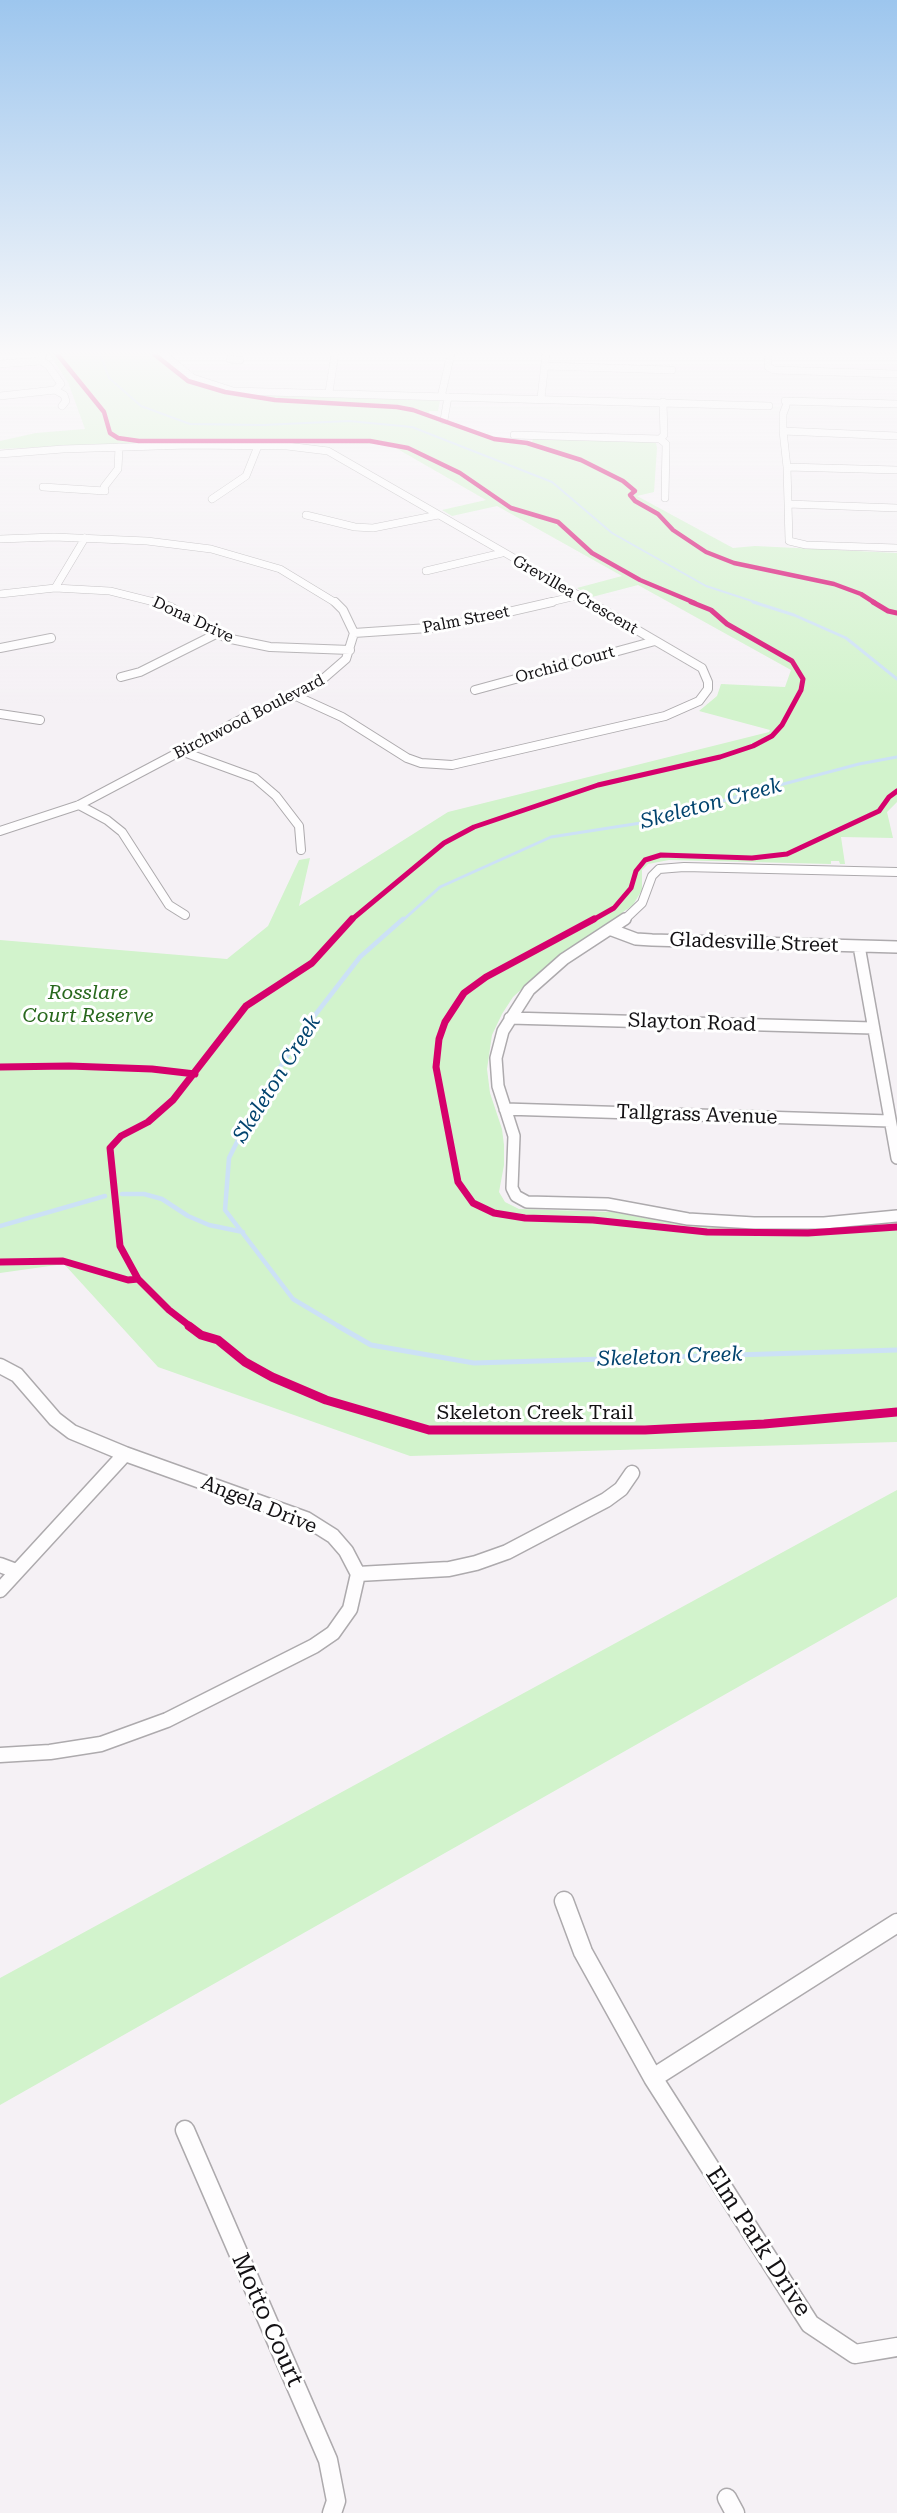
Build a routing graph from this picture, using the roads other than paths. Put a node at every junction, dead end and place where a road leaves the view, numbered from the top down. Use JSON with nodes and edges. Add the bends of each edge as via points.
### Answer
{"nodes":[{"id":1,"x":116,"y":471,"type":"edge"},
{"id":2,"x":248,"y":471,"type":"edge"},
{"id":3,"x":365,"y":471,"type":"edge"},
{"id":4,"x":665,"y":471,"type":"edge"},
{"id":5,"x":787,"y":471,"type":"edge"},
{"id":6,"x":44,"y":487,"type":"dead end"},
{"id":7,"x":665,"y":498,"type":"dead end"},
{"id":8,"x":212,"y":499,"type":"dead end"},
{"id":9,"x":788,"y":504,"type":"junction"},
{"id":10,"x":897,"y":508,"type":"edge"},
{"id":11,"x":306,"y":515,"type":"dead end"},
{"id":12,"x":438,"y":516,"type":"junction"},
{"id":13,"x":86,"y":538,"type":"junction"},
{"id":14,"x":0,"y":539,"type":"edge"},
{"id":15,"x":897,"y":548,"type":"edge"},
{"id":16,"x":502,"y":553,"type":"junction"},
{"id":17,"x":426,"y":571,"type":"dead end"},
{"id":18,"x":56,"y":588,"type":"junction"},
{"id":19,"x":0,"y":594,"type":"edge"},
{"id":20,"x":576,"y":596,"type":"junction"},
{"id":21,"x":354,"y":633,"type":"junction"},
{"id":22,"x":216,"y":634,"type":"junction"},
{"id":23,"x":51,"y":638,"type":"dead end"},
{"id":24,"x":656,"y":641,"type":"junction"},
{"id":25,"x":0,"y":648,"type":"edge"},
{"id":26,"x":350,"y":650,"type":"junction"},
{"id":27,"x":120,"y":676,"type":"dead end"},
{"id":28,"x":475,"y":690,"type":"dead end"},
{"id":29,"x":296,"y":696,"type":"junction"},
{"id":30,"x":0,"y":714,"type":"edge"},
{"id":31,"x":40,"y":720,"type":"dead end"},
{"id":32,"x":182,"y":751,"type":"junction"},
{"id":33,"x":80,"y":805,"type":"junction"},
{"id":34,"x":0,"y":831,"type":"edge"},
{"id":35,"x":301,"y":850,"type":"dead end"},
{"id":36,"x":897,"y":872,"type":"edge"},
{"id":37,"x":185,"y":915,"type":"dead end"},
{"id":38,"x":612,"y":930,"type":"junction"},
{"id":39,"x":859,"y":946,"type":"junction"},
{"id":40,"x":897,"y":947,"type":"edge"},
{"id":41,"x":510,"y":1018,"type":"junction"},
{"id":42,"x":873,"y":1028,"type":"junction"},
{"id":43,"x":505,"y":1109,"type":"junction"},
{"id":44,"x":890,"y":1120,"type":"junction"},
{"id":45,"x":897,"y":1158,"type":"edge"},
{"id":46,"x":897,"y":1216,"type":"edge"},
{"id":47,"x":0,"y":1366,"type":"edge"},
{"id":48,"x":125,"y":1454,"type":"junction"},
{"id":49,"x":632,"y":1473,"type":"dead end"},
{"id":50,"x":0,"y":1565,"type":"edge"},
{"id":51,"x":16,"y":1571,"type":"junction"},
{"id":52,"x":358,"y":1574,"type":"junction"},
{"id":53,"x":0,"y":1590,"type":"edge"},
{"id":54,"x":0,"y":1755,"type":"edge"},
{"id":55,"x":564,"y":1901,"type":"dead end"},
{"id":56,"x":897,"y":1923,"type":"edge"},
{"id":57,"x":653,"y":2078,"type":"junction"},
{"id":58,"x":185,"y":2130,"type":"dead end"},
{"id":59,"x":897,"y":2347,"type":"edge"},
{"id":60,"x":332,"y":2513,"type":"edge"}],
"edges":[{"from":1,"to":6,"type":"street","via":[[105,491]]},
{"from":2,"to":8,"type":"street"},
{"from":3,"to":12,"type":"street","name":"Grevillea Crescent"},
{"from":4,"to":7,"type":"street"},
{"from":5,"to":9,"type":"street"},
{"from":9,"to":10,"type":"street"},
{"from":9,"to":15,"type":"street","via":[[789,541]]},
{"from":11,"to":12,"type":"street","via":[[373,528]]},
{"from":12,"to":16,"type":"street","name":"Grevillea Crescent"},
{"from":13,"to":14,"type":"street"},
{"from":13,"to":18,"type":"street"},
{"from":13,"to":21,"type":"street","via":[[178,544],[261,562],[331,598],[343,610]]},
{"from":16,"to":17,"type":"street"},
{"from":16,"to":20,"type":"street","name":"Grevillea Crescent"},
{"from":18,"to":19,"type":"street","name":"Dona Drive"},
{"from":18,"to":22,"type":"street","name":"Dona Drive","via":[[110,591],[151,600]]},
{"from":20,"to":21,"type":"street","name":"Palm Street","via":[[443,627]]},
{"from":20,"to":24,"type":"street","name":"Grevillea Crescent"},
{"from":21,"to":26,"type":"street","name":"Birchwood Boulevard"},
{"from":22,"to":26,"type":"street","name":"Dona Drive","via":[[270,647]]},
{"from":22,"to":27,"type":"street","via":[[140,672]]},
{"from":23,"to":25,"type":"street"},
{"from":24,"to":28,"type":"street","name":"Orchid Court"},
{"from":24,"to":29,"type":"street","name":"Grevillea Crescent","via":[[702,668],[708,689],[699,702],[665,716],[466,764],[436,765],[407,758],[342,717]]},
{"from":26,"to":29,"type":"street","name":"Birchwood Boulevard","via":[[338,668]]},
{"from":29,"to":32,"type":"street","name":"Birchwood Boulevard","via":[[255,712]]},
{"from":30,"to":31,"type":"street"},
{"from":32,"to":33,"type":"street","name":"Birchwood Boulevard"},
{"from":32,"to":35,"type":"street","via":[[255,778],[276,796],[299,826]]},
{"from":33,"to":34,"type":"street","name":"Birchwood Boulevard"},
{"from":33,"to":37,"type":"street","via":[[122,832],[169,905]]},
{"from":36,"to":38,"type":"street","via":[[665,867],[651,876],[638,909]]},
{"from":38,"to":39,"type":"street","name":"Gladesville Street","via":[[636,939]]},
{"from":38,"to":41,"type":"street","via":[[550,970],[529,990]]},
{"from":39,"to":40,"type":"street","name":"Gladesville Street"},
{"from":39,"to":42,"type":"street"},
{"from":41,"to":42,"type":"street","name":"Slayton Road"},
{"from":41,"to":43,"type":"street","via":[[496,1058]]},
{"from":42,"to":44,"type":"street"},
{"from":43,"to":44,"type":"street","name":"Tallgrass Avenue"},
{"from":43,"to":46,"type":"street","via":[[514,1136],[512,1188],[516,1196],[527,1202],[607,1204],[688,1219],[754,1223],[824,1223]]},
{"from":44,"to":45,"type":"street"},
{"from":47,"to":48,"type":"street","name":"Angela Drive","via":[[17,1374],[55,1419],[72,1432]]},
{"from":48,"to":51,"type":"street"},
{"from":48,"to":52,"type":"street","name":"Angela Drive","via":[[306,1519],[333,1536]]},
{"from":49,"to":52,"type":"street","via":[[606,1500],[497,1555],[448,1569]]},
{"from":50,"to":51,"type":"street"},
{"from":51,"to":53,"type":"street"},
{"from":52,"to":54,"type":"street","via":[[350,1609],[333,1633],[314,1646],[167,1720],[101,1744]]},
{"from":55,"to":57,"type":"street","name":"Elm Park Drive","via":[[583,1952]]},
{"from":56,"to":57,"type":"street"},
{"from":57,"to":59,"type":"street","name":"Elm Park Drive","via":[[810,2324],[855,2354]]},
{"from":58,"to":60,"type":"street","name":"Motto Court","via":[[328,2460],[336,2500]]}]}
